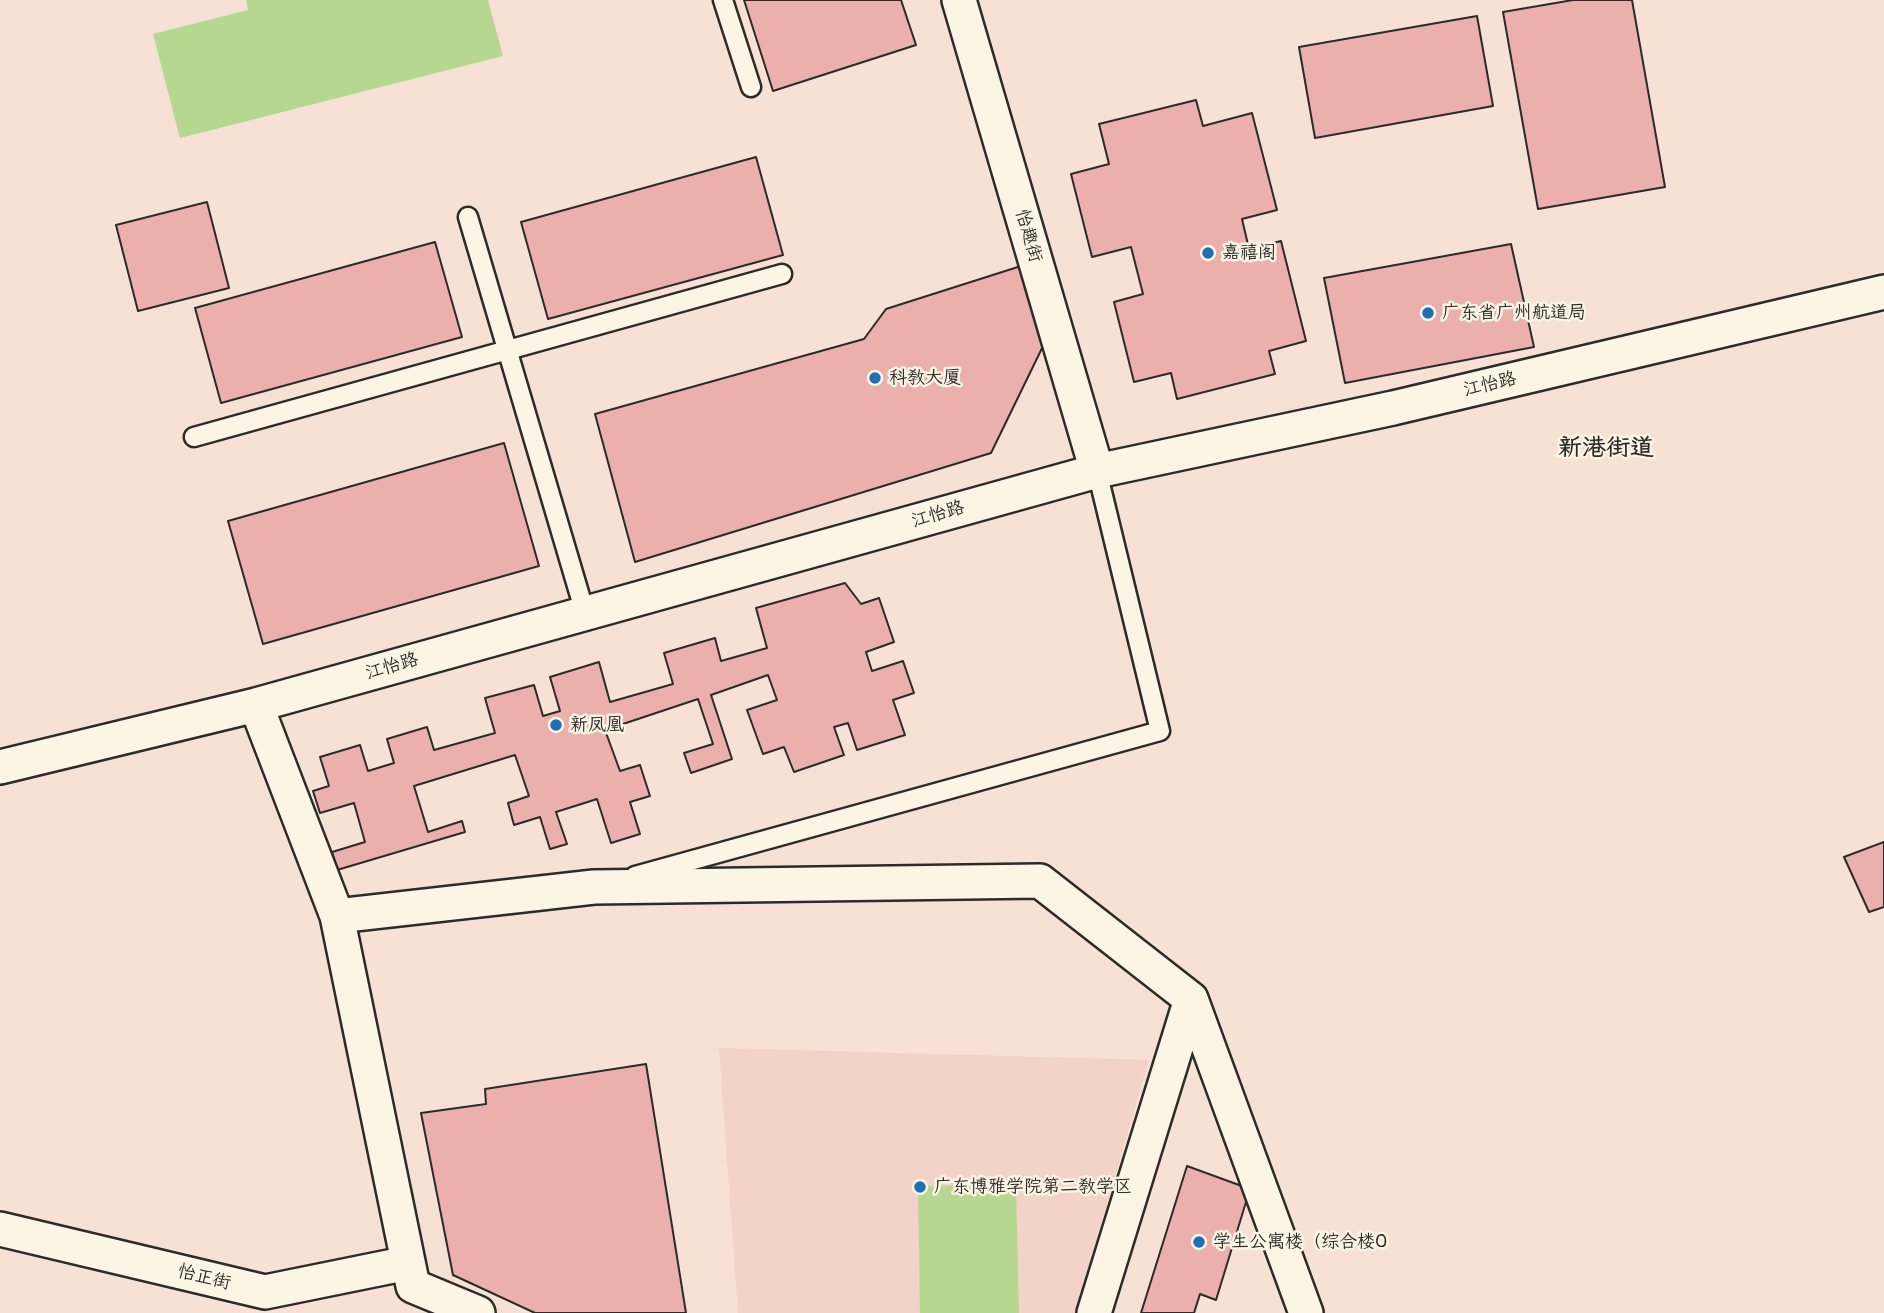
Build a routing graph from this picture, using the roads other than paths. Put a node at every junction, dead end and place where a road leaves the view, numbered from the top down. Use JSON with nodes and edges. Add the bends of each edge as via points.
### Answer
{"nodes":[{"id":1,"x":723,"y":0,"type":"edge"},
{"id":2,"x":960,"y":0,"type":"edge"},
{"id":3,"x":751,"y":87,"type":"dead end"},
{"id":4,"x":468,"y":217,"type":"dead end"},
{"id":5,"x":782,"y":274,"type":"dead end"},
{"id":6,"x":1884,"y":292,"type":"edge"},
{"id":7,"x":508,"y":350,"type":"junction"},
{"id":8,"x":194,"y":437,"type":"dead end"},
{"id":9,"x":1097,"y":471,"type":"junction"},
{"id":10,"x":585,"y":613,"type":"junction"},
{"id":11,"x":256,"y":705,"type":"junction"},
{"id":12,"x":0,"y":767,"type":"edge"},
{"id":13,"x":594,"y":887,"type":"junction"},
{"id":14,"x":337,"y":916,"type":"junction"},
{"id":15,"x":1191,"y":999,"type":"junction"},
{"id":16,"x":0,"y":1229,"type":"edge"},
{"id":17,"x":408,"y":1263,"type":"junction"},
{"id":18,"x":478,"y":1313,"type":"edge"},
{"id":19,"x":1094,"y":1313,"type":"edge"},
{"id":20,"x":1306,"y":1313,"type":"edge"}],
"edges":[{"from":1,"to":3,"type":"lane"},
{"from":2,"to":9,"type":"street","name":"怡趣街"},
{"from":4,"to":7,"type":"lane"},
{"from":5,"to":7,"type":"lane"},
{"from":6,"to":9,"type":"street","name":"江怡路","via":[[1393,408]]},
{"from":7,"to":8,"type":"lane"},
{"from":7,"to":10,"type":"lane"},
{"from":9,"to":10,"type":"street","name":"江怡路"},
{"from":9,"to":13,"type":"lane","via":[[1160,731]]},
{"from":10,"to":11,"type":"street","name":"江怡路"},
{"from":11,"to":12,"type":"street","name":"江怡路"},
{"from":11,"to":14,"type":"street"},
{"from":13,"to":14,"type":"street"},
{"from":13,"to":15,"type":"street","via":[[1040,881]]},
{"from":14,"to":17,"type":"street"},
{"from":15,"to":19,"type":"street"},
{"from":15,"to":20,"type":"street"},
{"from":16,"to":17,"type":"street","name":"怡正街","via":[[264,1292]]},
{"from":17,"to":18,"type":"street","via":[[413,1286]]}]}
